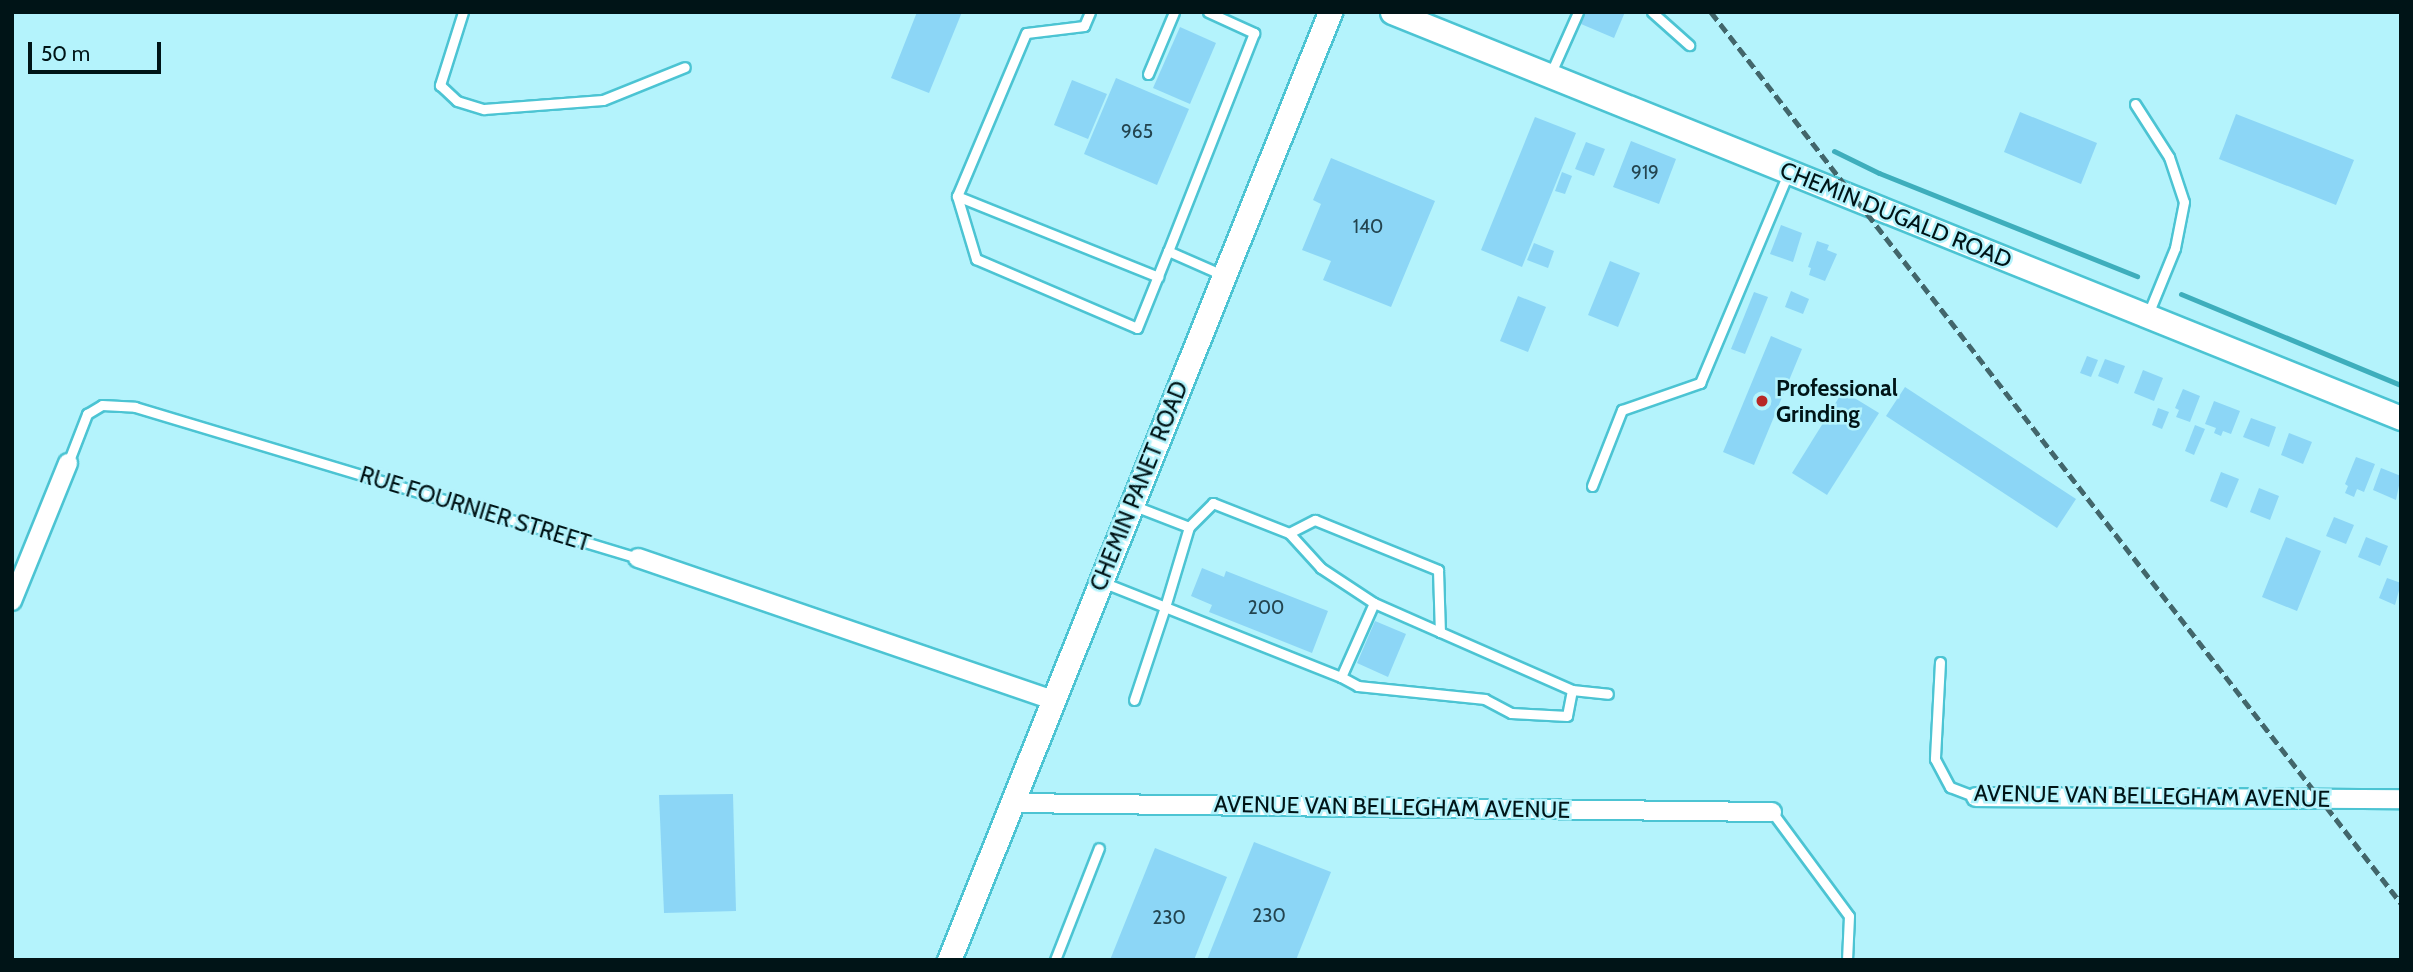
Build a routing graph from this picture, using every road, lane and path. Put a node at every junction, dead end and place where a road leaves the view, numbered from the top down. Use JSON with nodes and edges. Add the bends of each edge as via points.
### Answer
{"nodes":[{"id":1,"x":463,"y":12,"type":"edge"},
{"id":2,"x":1090,"y":12,"type":"edge"},
{"id":3,"x":1174,"y":12,"type":"edge"},
{"id":4,"x":1208,"y":12,"type":"edge"},
{"id":5,"x":1330,"y":12,"type":"edge"},
{"id":6,"x":1392,"y":12,"type":"edge"},
{"id":7,"x":1578,"y":12,"type":"edge"},
{"id":8,"x":1652,"y":12,"type":"edge"},
{"id":9,"x":1689,"y":46,"type":"dead end"},
{"id":10,"x":685,"y":67,"type":"dead end"},
{"id":11,"x":1148,"y":74,"type":"dead end"},
{"id":12,"x":1550,"y":76,"type":"junction"},
{"id":13,"x":2135,"y":104,"type":"dead end"},
{"id":14,"x":1789,"y":172,"type":"junction"},
{"id":15,"x":957,"y":196,"type":"junction"},
{"id":16,"x":1168,"y":251,"type":"junction"},
{"id":17,"x":1224,"y":275,"type":"junction"},
{"id":18,"x":1158,"y":277,"type":"junction"},
{"id":19,"x":2147,"y":316,"type":"junction"},
{"id":20,"x":2401,"y":418,"type":"edge"},
{"id":21,"x":68,"y":463,"type":"joint"},
{"id":22,"x":1592,"y":486,"type":"dead end"},
{"id":23,"x":1132,"y":505,"type":"junction"},
{"id":24,"x":1189,"y":527,"type":"junction"},
{"id":25,"x":1289,"y":533,"type":"junction"},
{"id":26,"x":638,"y":558,"type":"joint"},
{"id":27,"x":1101,"y":581,"type":"junction"},
{"id":28,"x":12,"y":601,"type":"edge"},
{"id":29,"x":1374,"y":603,"type":"junction"},
{"id":30,"x":1165,"y":607,"type":"junction"},
{"id":31,"x":1440,"y":632,"type":"junction"},
{"id":32,"x":1940,"y":662,"type":"dead end"},
{"id":33,"x":1341,"y":677,"type":"junction"},
{"id":34,"x":1572,"y":690,"type":"junction"},
{"id":35,"x":1608,"y":694,"type":"dead end"},
{"id":36,"x":1053,"y":700,"type":"junction"},
{"id":37,"x":1134,"y":701,"type":"dead end"},
{"id":38,"x":1976,"y":797,"type":"joint"},
{"id":39,"x":2401,"y":799,"type":"edge"},
{"id":40,"x":1012,"y":803,"type":"junction"},
{"id":41,"x":1772,"y":812,"type":"joint"},
{"id":42,"x":1099,"y":849,"type":"dead end"},
{"id":43,"x":950,"y":960,"type":"edge"},
{"id":44,"x":1055,"y":960,"type":"edge"},
{"id":45,"x":1847,"y":960,"type":"edge"}],
"edges":[{"from":1,"to":10,"type":"lane","via":[[440,85],[457,102],[484,109],[603,100]]},
{"from":2,"to":15,"type":"lane","via":[[1084,26],[1026,33]]},
{"from":3,"to":11,"type":"lane"},
{"from":4,"to":16,"type":"lane","via":[[1254,33]]},
{"from":5,"to":17,"type":"street","name":"CHEMIN PANET ROAD"},
{"from":6,"to":12,"type":"street","name":"CHEMIN DUGALD ROAD"},
{"from":7,"to":12,"type":"lane"},
{"from":8,"to":9,"type":"lane"},
{"from":12,"to":14,"type":"street","name":"CHEMIN DUGALD ROAD"},
{"from":13,"to":19,"type":"lane","via":[[2169,158],[2184,202],[2175,248]]},
{"from":14,"to":19,"type":"street","name":"CHEMIN DUGALD ROAD"},
{"from":14,"to":22,"type":"lane","via":[[1700,383],[1622,410]]},
{"from":15,"to":18,"type":"lane"},
{"from":15,"to":18,"type":"lane","via":[[976,259],[1137,328]]},
{"from":16,"to":17,"type":"lane"},
{"from":16,"to":18,"type":"lane"},
{"from":17,"to":23,"type":"street","name":"CHEMIN PANET ROAD"},
{"from":19,"to":20,"type":"street","name":"CHEMIN DUGALD ROAD"},
{"from":21,"to":26,"type":"lane","name":"RUE FOURNIER STREET","via":[[87,414],[102,405],[135,407]]},
{"from":21,"to":28,"type":"street","name":"RUE FOURNIER STREET"},
{"from":23,"to":24,"type":"lane"},
{"from":23,"to":27,"type":"street","name":"CHEMIN PANET ROAD"},
{"from":24,"to":25,"type":"lane","via":[[1213,503]]},
{"from":24,"to":30,"type":"lane"},
{"from":25,"to":29,"type":"lane","via":[[1321,568]]},
{"from":25,"to":31,"type":"lane","via":[[1315,520],[1438,570]]},
{"from":26,"to":36,"type":"street","name":"RUE FOURNIER STREET"},
{"from":27,"to":30,"type":"lane"},
{"from":27,"to":36,"type":"street","name":"CHEMIN PANET ROAD"},
{"from":29,"to":31,"type":"lane"},
{"from":29,"to":33,"type":"lane"},
{"from":30,"to":33,"type":"lane"},
{"from":30,"to":37,"type":"lane"},
{"from":31,"to":34,"type":"lane"},
{"from":32,"to":38,"type":"lane","name":"AVENUE VAN BELLEGHAM AVENUE","via":[[1936,759],[1950,787]]},
{"from":33,"to":34,"type":"lane","via":[[1358,686],[1485,699],[1511,713],[1567,716]]},
{"from":34,"to":35,"type":"lane"},
{"from":36,"to":40,"type":"street","name":"CHEMIN PANET ROAD"},
{"from":38,"to":39,"type":"street","name":"AVENUE VAN BELLEGHAM AVENUE"},
{"from":40,"to":41,"type":"street","name":"AVENUE VAN BELLEGHAM AVENUE"},
{"from":40,"to":43,"type":"street","name":"CHEMIN PANET ROAD"},
{"from":41,"to":45,"type":"lane","via":[[1849,916]]},
{"from":42,"to":44,"type":"lane"}]}
